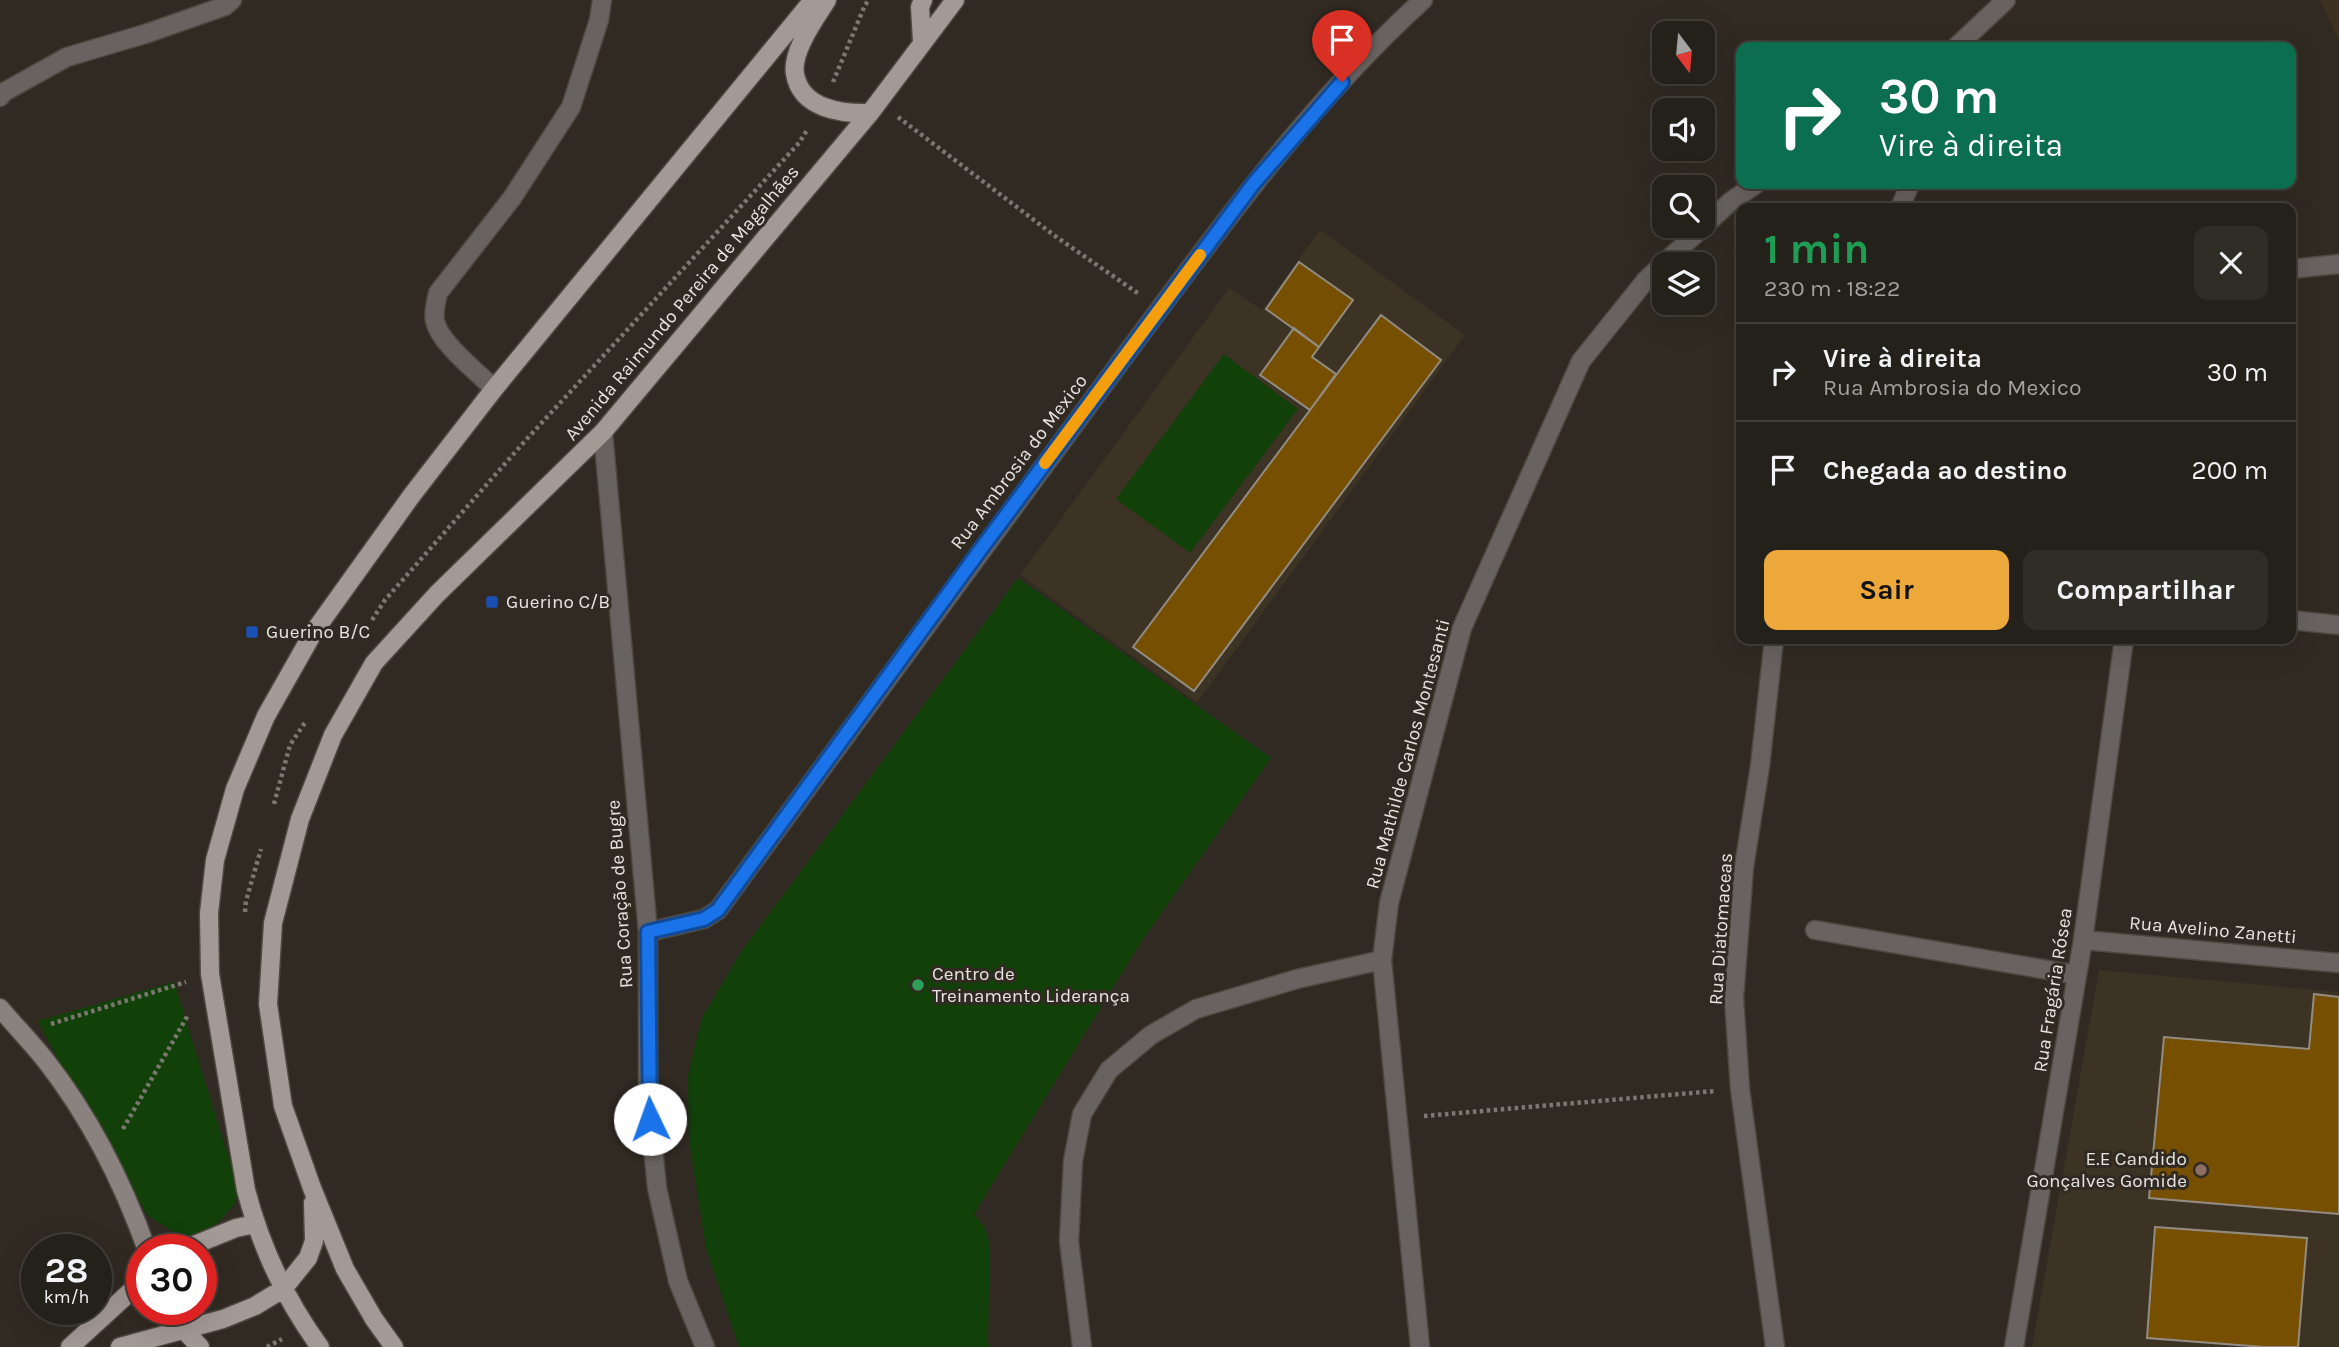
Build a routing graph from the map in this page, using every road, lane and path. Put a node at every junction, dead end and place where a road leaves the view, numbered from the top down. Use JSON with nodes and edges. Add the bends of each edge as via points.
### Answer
{"nodes":[{"id":1,"x":232,"y":0,"type":"edge"},
{"id":2,"x":602,"y":0,"type":"edge"},
{"id":3,"x":813,"y":0,"type":"edge"},
{"id":4,"x":828,"y":0,"type":"edge"},
{"id":5,"x":869,"y":0,"type":"edge"},
{"id":6,"x":923,"y":0,"type":"edge"},
{"id":7,"x":955,"y":0,"type":"edge"},
{"id":8,"x":1423,"y":0,"type":"edge"},
{"id":9,"x":2006,"y":0,"type":"edge"},
{"id":10,"x":922,"y":41,"type":"junction"},
{"id":11,"x":1963,"y":42,"type":"edge"},
{"id":12,"x":0,"y":97,"type":"edge"},
{"id":13,"x":821,"y":106,"type":"junction"},
{"id":14,"x":874,"y":108,"type":"junction"},
{"id":15,"x":1749,"y":189,"type":"edge"},
{"id":16,"x":2339,"y":264,"type":"edge"},
{"id":17,"x":2296,"y":268,"type":"edge"},
{"id":18,"x":1160,"y":309,"type":"junction"},
{"id":19,"x":494,"y":389,"type":"junction"},
{"id":20,"x":603,"y":432,"type":"junction"},
{"id":21,"x":2296,"y":621,"type":"edge"},
{"id":22,"x":371,"y":622,"type":"dead end"},
{"id":23,"x":2339,"y":625,"type":"edge"},
{"id":24,"x":1773,"y":644,"type":"edge"},
{"id":25,"x":2123,"y":644,"type":"edge"},
{"id":26,"x":312,"y":712,"type":"dead end"},
{"id":27,"x":272,"y":810,"type":"dead end"},
{"id":28,"x":264,"y":836,"type":"dead end"},
{"id":29,"x":246,"y":915,"type":"dead end"},
{"id":30,"x":1815,"y":930,"type":"dead end"},
{"id":31,"x":648,"y":932,"type":"junction"},
{"id":32,"x":2083,"y":940,"type":"junction"},
{"id":33,"x":1382,"y":960,"type":"junction"},
{"id":34,"x":2339,"y":963,"type":"edge"},
{"id":35,"x":210,"y":974,"type":"junction"},
{"id":36,"x":2077,"y":975,"type":"junction"},
{"id":37,"x":0,"y":1008,"type":"edge"},
{"id":38,"x":22,"y":1033,"type":"junction"},
{"id":39,"x":1697,"y":1093,"type":"dead end"},
{"id":40,"x":1397,"y":1118,"type":"junction"},
{"id":41,"x":107,"y":1158,"type":"junction"},
{"id":42,"x":312,"y":1188,"type":"junction"},
{"id":43,"x":255,"y":1224,"type":"junction"},
{"id":44,"x":142,"y":1234,"type":"edge"},
{"id":45,"x":217,"y":1236,"type":"edge"},
{"id":46,"x":283,"y":1289,"type":"junction"},
{"id":47,"x":126,"y":1296,"type":"edge"},
{"id":48,"x":181,"y":1325,"type":"edge"},
{"id":49,"x":306,"y":1326,"type":"junction"},
{"id":50,"x":184,"y":1330,"type":"junction"},
{"id":51,"x":70,"y":1347,"type":"edge"},
{"id":52,"x":120,"y":1347,"type":"edge"},
{"id":53,"x":200,"y":1347,"type":"edge"},
{"id":54,"x":267,"y":1347,"type":"edge"},
{"id":55,"x":320,"y":1347,"type":"edge"},
{"id":56,"x":394,"y":1347,"type":"edge"},
{"id":57,"x":705,"y":1347,"type":"edge"},
{"id":58,"x":1082,"y":1347,"type":"edge"},
{"id":59,"x":1420,"y":1347,"type":"edge"},
{"id":60,"x":1775,"y":1347,"type":"edge"},
{"id":61,"x":2014,"y":1347,"type":"edge"}],
"edges":[{"from":1,"to":12,"type":"street","via":[[145,34],[67,57]]},
{"from":2,"to":19,"type":"street","via":[[571,107],[512,198],[438,293],[435,322],[442,337]]},
{"from":3,"to":19,"type":"main road"},
{"from":4,"to":13,"type":"main road","via":[[805,34],[795,73],[802,88]]},
{"from":5,"to":13,"type":"path"},
{"from":6,"to":10,"type":"main road"},
{"from":7,"to":10,"type":"main road","name":"Avenida Raimundo Pereira de Magalhães"},
{"from":8,"to":18,"type":"street","name":"Rua Ambrosia do Mexico","via":[[1377,41],[1254,183]]},
{"from":9,"to":11,"type":"street"},
{"from":10,"to":14,"type":"main road","name":"Avenida Raimundo Pereira de Magalhães"},
{"from":13,"to":14,"type":"main road","via":[[836,112]]},
{"from":13,"to":22,"type":"path","via":[[799,143],[525,441],[385,600]]},
{"from":14,"to":18,"type":"path"},
{"from":14,"to":20,"type":"main road","name":"Avenida Raimundo Pereira de Magalhães"},
{"from":15,"to":33,"type":"street","name":"Rua Mathilde Carlos Montesanti","via":[[1646,280],[1581,361],[1462,628],[1389,902]]},
{"from":16,"to":17,"type":"street"},
{"from":18,"to":31,"type":"street","name":"Rua Ambrosia do Mexico","via":[[718,910],[704,919]]},
{"from":19,"to":35,"type":"main road","via":[[313,633],[266,716],[235,789],[215,860],[209,913]]},
{"from":20,"to":31,"type":"street","name":"Rua Coração de Bugre"},
{"from":20,"to":42,"type":"main road","name":"Avenida Raimundo Pereira de Magalhães","via":[[437,594],[374,663],[333,735],[300,819],[273,923],[268,1003],[283,1106]]},
{"from":21,"to":23,"type":"street"},
{"from":24,"to":60,"type":"street","name":"Rua Diatomaceas","via":[[1744,867],[1734,998],[1741,1088]]},
{"from":25,"to":32,"type":"street","name":"Rua Fragária Rósea"},
{"from":26,"to":27,"type":"path","via":[[290,745]]},
{"from":28,"to":29,"type":"path"},
{"from":30,"to":36,"type":"street"},
{"from":31,"to":57,"type":"street","name":"Rua Coração de Bugre","via":[[649,1096],[657,1188],[678,1281]]},
{"from":32,"to":34,"type":"street","name":"Rua Avelino Zanetti"},
{"from":32,"to":36,"type":"street","name":"Rua Fragária Rósea"},
{"from":33,"to":40,"type":"street","name":"Rua Mathilde Carlos Montesanti"},
{"from":33,"to":58,"type":"street","via":[[1196,1009],[1151,1035],[1110,1070],[1082,1114],[1073,1161],[1069,1241]]},
{"from":35,"to":38,"type":"path"},
{"from":35,"to":41,"type":"path"},
{"from":35,"to":43,"type":"main road"},
{"from":36,"to":61,"type":"street","name":"Rua Fragária Rósea"},
{"from":37,"to":38,"type":"main road"},
{"from":38,"to":41,"type":"main road","via":[[46,1061]]},
{"from":39,"to":40,"type":"path"},
{"from":40,"to":59,"type":"street","name":"Rua Mathilde Carlos Montesanti"},
{"from":41,"to":44,"type":"main road"},
{"from":42,"to":46,"type":"main road","via":[[314,1241]]},
{"from":42,"to":56,"type":"main road","name":"Avenida Raimundo Pereira de Magalhães","via":[[345,1269]]},
{"from":43,"to":45,"type":"main road"},
{"from":43,"to":46,"type":"main road"},
{"from":46,"to":49,"type":"main road"},
{"from":46,"to":50,"type":"main road","via":[[255,1306]]},
{"from":47,"to":51,"type":"main road"},
{"from":48,"to":50,"type":"main road"},
{"from":49,"to":54,"type":"path"},
{"from":49,"to":55,"type":"main road"},
{"from":50,"to":52,"type":"main road"},
{"from":50,"to":53,"type":"main road"}]}
